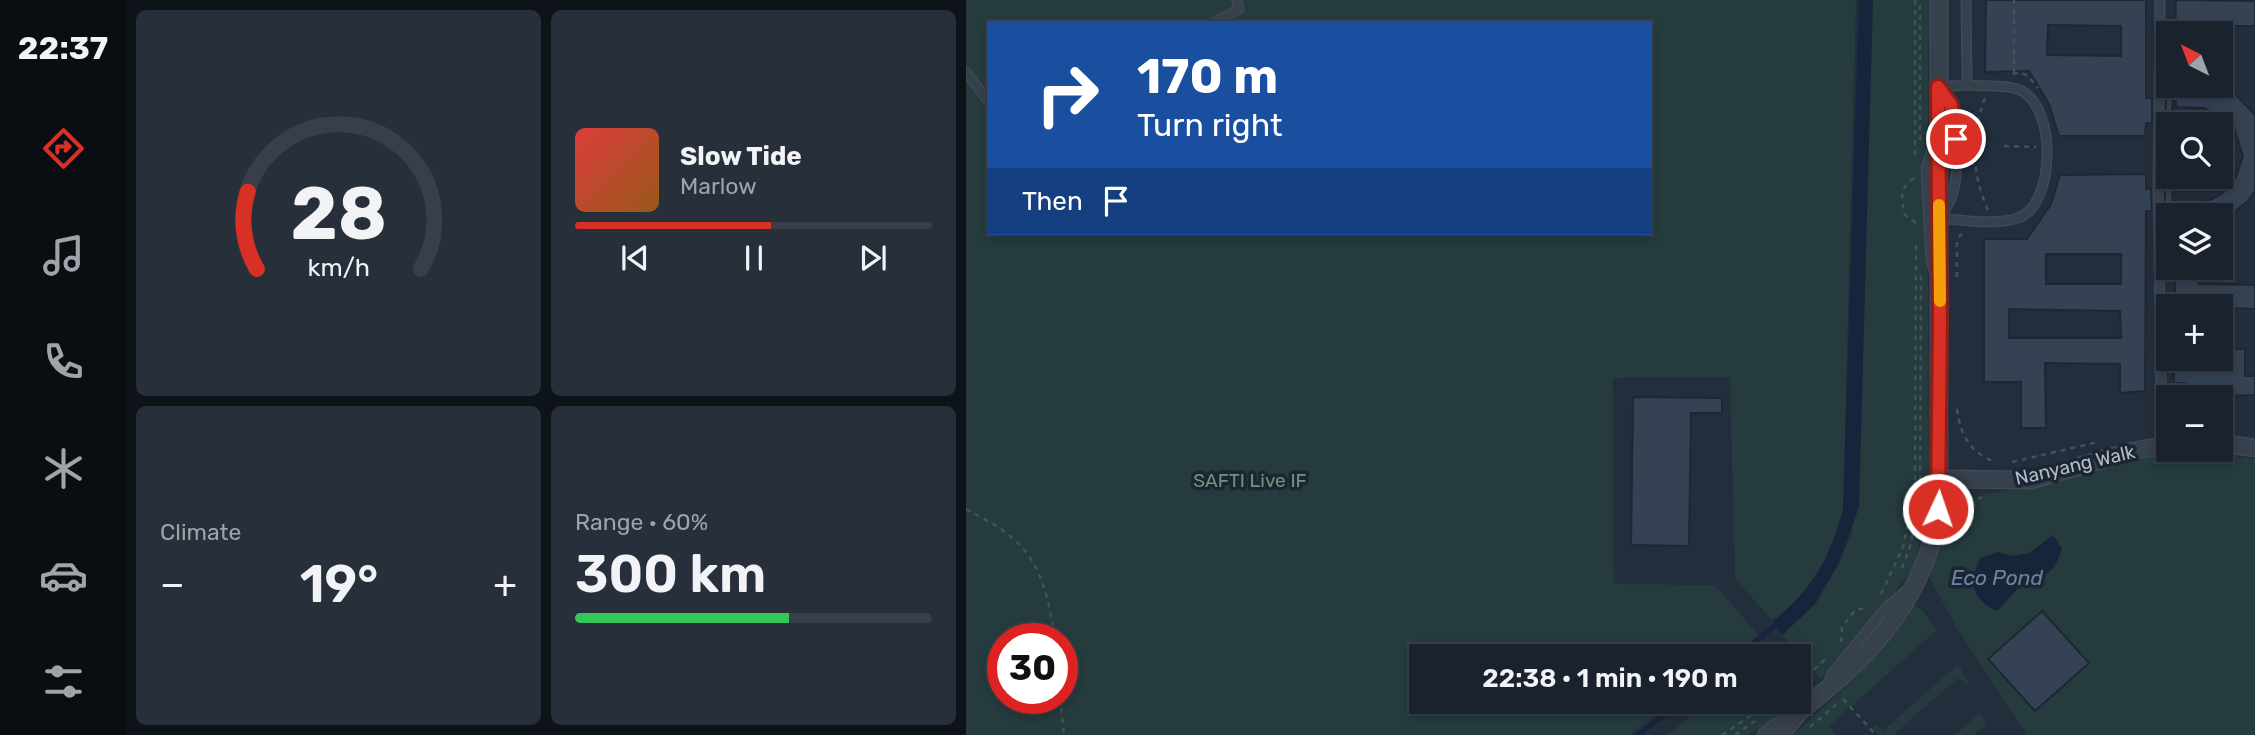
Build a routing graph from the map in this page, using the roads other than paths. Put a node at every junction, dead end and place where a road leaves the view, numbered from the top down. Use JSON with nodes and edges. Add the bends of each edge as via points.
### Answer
{"nodes":[{"id":1,"x":1237,"y":0,"type":"edge"},
{"id":2,"x":1939,"y":0,"type":"edge"},
{"id":3,"x":1966,"y":0,"type":"edge"},
{"id":4,"x":2160,"y":0,"type":"edge"},
{"id":5,"x":1218,"y":21,"type":"edge"},
{"id":6,"x":966,"y":72,"type":"edge"},
{"id":7,"x":1967,"y":85,"type":"junction"},
{"id":8,"x":1938,"y":87,"type":"junction"},
{"id":9,"x":987,"y":99,"type":"edge"},
{"id":10,"x":1938,"y":122,"type":"junction"},
{"id":11,"x":1940,"y":218,"type":"junction"},
{"id":12,"x":1940,"y":287,"type":"junction"},
{"id":13,"x":2165,"y":385,"type":"edge"},
{"id":14,"x":2233,"y":445,"type":"edge"},
{"id":15,"x":2255,"y":448,"type":"edge"},
{"id":16,"x":2156,"y":451,"type":"edge"},
{"id":17,"x":1939,"y":479,"type":"junction"},
{"id":18,"x":1811,"y":704,"type":"edge"},
{"id":19,"x":1797,"y":714,"type":"edge"},
{"id":20,"x":1803,"y":714,"type":"edge"},
{"id":21,"x":1766,"y":735,"type":"edge"},
{"id":22,"x":1785,"y":735,"type":"edge"}],
"edges":[{"from":1,"to":5,"type":"lane","via":[[1239,9]]},
{"from":2,"to":8,"type":"street"},
{"from":3,"to":7,"type":"lane"},
{"from":4,"to":13,"type":"lane","via":[[2158,188]]},
{"from":6,"to":9,"type":"lane"},
{"from":7,"to":8,"type":"lane"},
{"from":7,"to":11,"type":"lane","via":[[2003,86],[2021,91],[2033,101],[2042,115],[2049,147],[2041,187],[2021,217]]},
{"from":8,"to":10,"type":"street"},
{"from":8,"to":11,"type":"lane","via":[[1951,105],[1956,155],[1951,200]]},
{"from":10,"to":11,"type":"street"},
{"from":10,"to":12,"type":"lane","via":[[1926,169],[1931,260]]},
{"from":11,"to":12,"type":"street"},
{"from":12,"to":17,"type":"street"},
{"from":14,"to":15,"type":"street"},
{"from":16,"to":17,"type":"street","name":"Nanyang Walk","via":[[2122,454],[2031,480]]},
{"from":17,"to":18,"type":"street","via":[[1934,533],[1915,584],[1879,639]]},
{"from":19,"to":21,"type":"street"},
{"from":20,"to":22,"type":"lane"}]}
